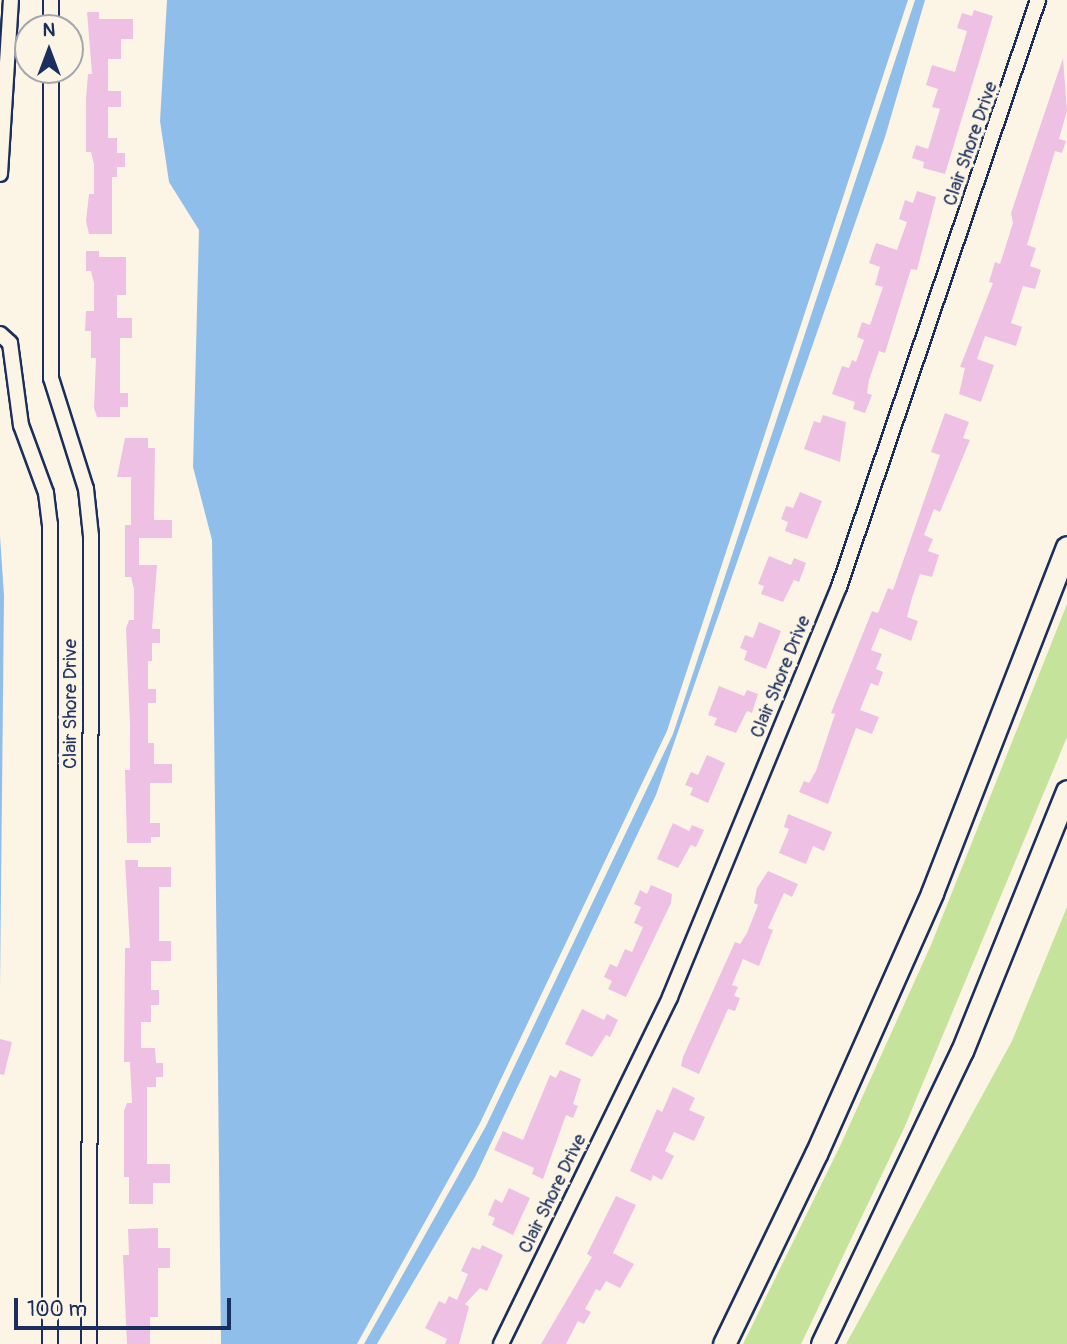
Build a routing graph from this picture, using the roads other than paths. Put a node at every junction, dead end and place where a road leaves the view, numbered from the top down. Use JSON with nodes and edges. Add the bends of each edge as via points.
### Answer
{"nodes":[{"id":1,"x":11,"y":0,"type":"edge"},
{"id":2,"x":1038,"y":0,"type":"edge"},
{"id":3,"x":51,"y":84,"type":"edge"},
{"id":4,"x":0,"y":174,"type":"edge"},
{"id":5,"x":0,"y":334,"type":"edge"},
{"id":6,"x":1067,"y":547,"type":"edge"},
{"id":7,"x":1067,"y":791,"type":"edge"},
{"id":8,"x":50,"y":1344,"type":"edge"},
{"id":9,"x":89,"y":1344,"type":"edge"},
{"id":10,"x":500,"y":1344,"type":"edge"},
{"id":11,"x":724,"y":1344,"type":"edge"},
{"id":12,"x":822,"y":1344,"type":"edge"}],
"edges":[{"from":1,"to":4,"type":"street"},
{"from":2,"to":10,"type":"street","name":"Clair Shore Drive","via":[[839,587],[670,997]]},
{"from":3,"to":9,"type":"street","name":"Clair Shore Drive","via":[[51,379],[86,489],[90,536]]},
{"from":5,"to":8,"type":"street","via":[[10,343],[21,425],[46,493],[50,524]]},
{"from":6,"to":11,"type":"highway","via":[[932,893],[816,1154]]},
{"from":7,"to":12,"type":"highway","via":[[962,1051]]}]}
